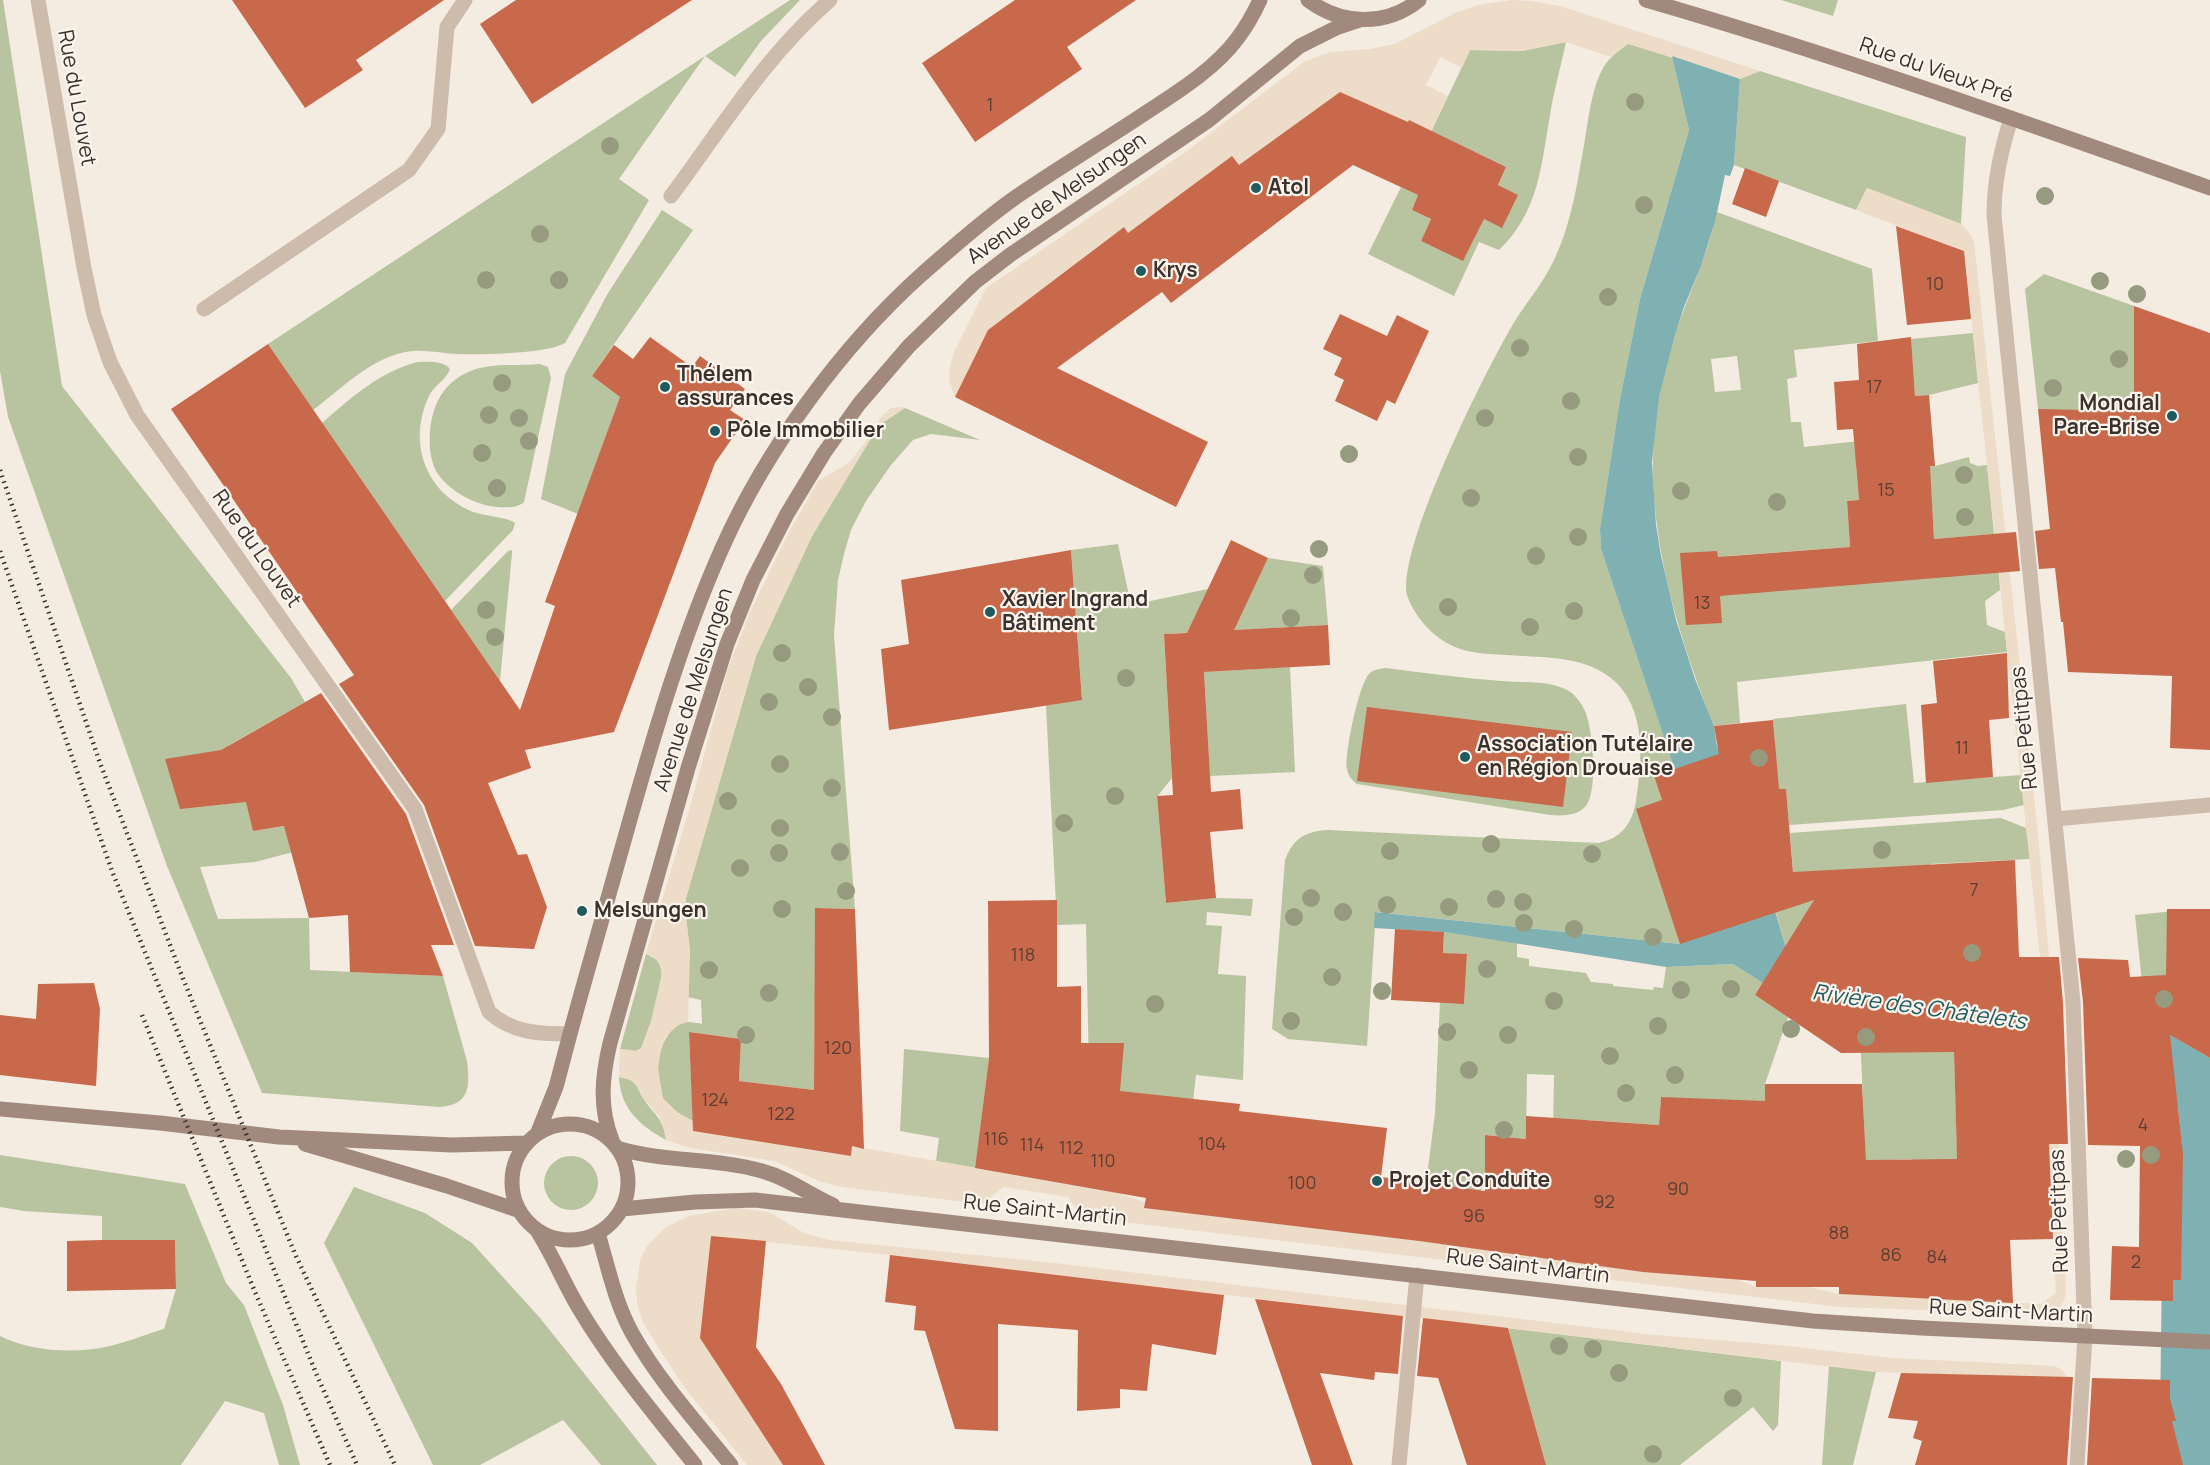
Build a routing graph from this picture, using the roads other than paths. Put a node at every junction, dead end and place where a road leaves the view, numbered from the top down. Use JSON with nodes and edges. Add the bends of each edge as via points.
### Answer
{"nodes":[{"id":1,"x":38,"y":0,"type":"edge"},
{"id":2,"x":465,"y":0,"type":"edge"},
{"id":3,"x":830,"y":0,"type":"edge"},
{"id":4,"x":1260,"y":0,"type":"edge"},
{"id":5,"x":1308,"y":0,"type":"edge"},
{"id":6,"x":1419,"y":0,"type":"edge"},
{"id":7,"x":1654,"y":2,"type":"edge"},
{"id":8,"x":1360,"y":20,"type":"junction"},
{"id":9,"x":2010,"y":118,"type":"junction"},
{"id":10,"x":2210,"y":188,"type":"edge"},
{"id":11,"x":671,"y":196,"type":"dead end"},
{"id":12,"x":204,"y":309,"type":"dead end"},
{"id":13,"x":2210,"y":805,"type":"edge"},
{"id":14,"x":2055,"y":819,"type":"junction"},
{"id":15,"x":570,"y":1034,"type":"junction"},
{"id":16,"x":0,"y":1109,"type":"edge"},
{"id":17,"x":538,"y":1132,"type":"junction"},
{"id":18,"x":279,"y":1137,"type":"junction"},
{"id":19,"x":526,"y":1143,"type":"junction"},
{"id":20,"x":616,"y":1144,"type":"junction"},
{"id":21,"x":622,"y":1209,"type":"junction"},
{"id":22,"x":844,"y":1209,"type":"junction"},
{"id":23,"x":520,"y":1211,"type":"junction"},
{"id":24,"x":536,"y":1229,"type":"junction"},
{"id":25,"x":598,"y":1233,"type":"junction"},
{"id":26,"x":1417,"y":1275,"type":"junction"},
{"id":27,"x":2085,"y":1336,"type":"junction"},
{"id":28,"x":2210,"y":1342,"type":"edge"},
{"id":29,"x":695,"y":1465,"type":"edge"},
{"id":30,"x":731,"y":1465,"type":"edge"},
{"id":31,"x":1399,"y":1465,"type":"edge"},
{"id":32,"x":2078,"y":1465,"type":"edge"}],
"edges":[{"from":1,"to":15,"type":"street","name":"Rue du Louvet","via":[[94,315],[110,362],[137,415],[415,809],[489,1012],[501,1023],[523,1032]]},
{"from":2,"to":12,"type":"street","via":[[447,27],[438,129],[408,170]]},
{"from":3,"to":11,"type":"street","via":[[759,75]]},
{"from":4,"to":15,"type":"main road","name":"Avenue de Melsungen","via":[[1239,37],[1215,62],[1160,103],[1014,198],[918,278],[843,357],[781,443],[725,543],[693,618],[646,765]]},
{"from":5,"to":8,"type":"main road","via":[[1333,14]]},
{"from":6,"to":8,"type":"main road","via":[[1395,14]]},
{"from":7,"to":9,"type":"main road","name":"Rue du Vieux Pré","via":[[1765,35]]},
{"from":8,"to":20,"type":"main road","name":"Avenue de Melsungen","via":[[1300,46],[1209,120],[975,282],[909,345],[824,453],[786,514],[726,644],[688,768],[604,1067],[603,1110]]},
{"from":9,"to":10,"type":"main road","name":"Rue du Vieux Pré"},
{"from":9,"to":14,"type":"street","name":"Rue Petitpas","via":[[1997,170],[1994,215]]},
{"from":13,"to":14,"type":"street"},
{"from":14,"to":27,"type":"street","name":"Rue Petitpas","via":[[2073,1002]]},
{"from":15,"to":17,"type":"main road","name":"Avenue de Melsungen","via":[[556,1087]]},
{"from":16,"to":18,"type":"main road"},
{"from":17,"to":19,"type":"main road"},
{"from":17,"to":20,"type":"main road","via":[[554,1125],[582,1124]]},
{"from":18,"to":19,"type":"main road","via":[[452,1145]]},
{"from":18,"to":23,"type":"main road"},
{"from":19,"to":23,"type":"main road","via":[[516,1157],[512,1173],[512,1190]]},
{"from":20,"to":21,"type":"main road","via":[[625,1160],[629,1186]]},
{"from":20,"to":22,"type":"main road","name":"Rue Saint-Martin","via":[[648,1156],[762,1171]]},
{"from":21,"to":22,"type":"main road","name":"Rue Saint-Martin","via":[[732,1199]]},
{"from":21,"to":25,"type":"main road"},
{"from":22,"to":26,"type":"main road","name":"Rue Saint-Martin"},
{"from":23,"to":24,"type":"main road"},
{"from":24,"to":25,"type":"main road","via":[[557,1239],[570,1240]]},
{"from":24,"to":29,"type":"main road","via":[[578,1308],[608,1354]]},
{"from":25,"to":30,"type":"main road","via":[[616,1295],[632,1332],[666,1384]]},
{"from":26,"to":27,"type":"main road","name":"Rue Saint-Martin","via":[[1813,1321]]},
{"from":26,"to":31,"type":"street"},
{"from":27,"to":28,"type":"main road","name":"Rue Saint-Martin"},
{"from":27,"to":32,"type":"street","name":"Rue Petitpas"}]}
